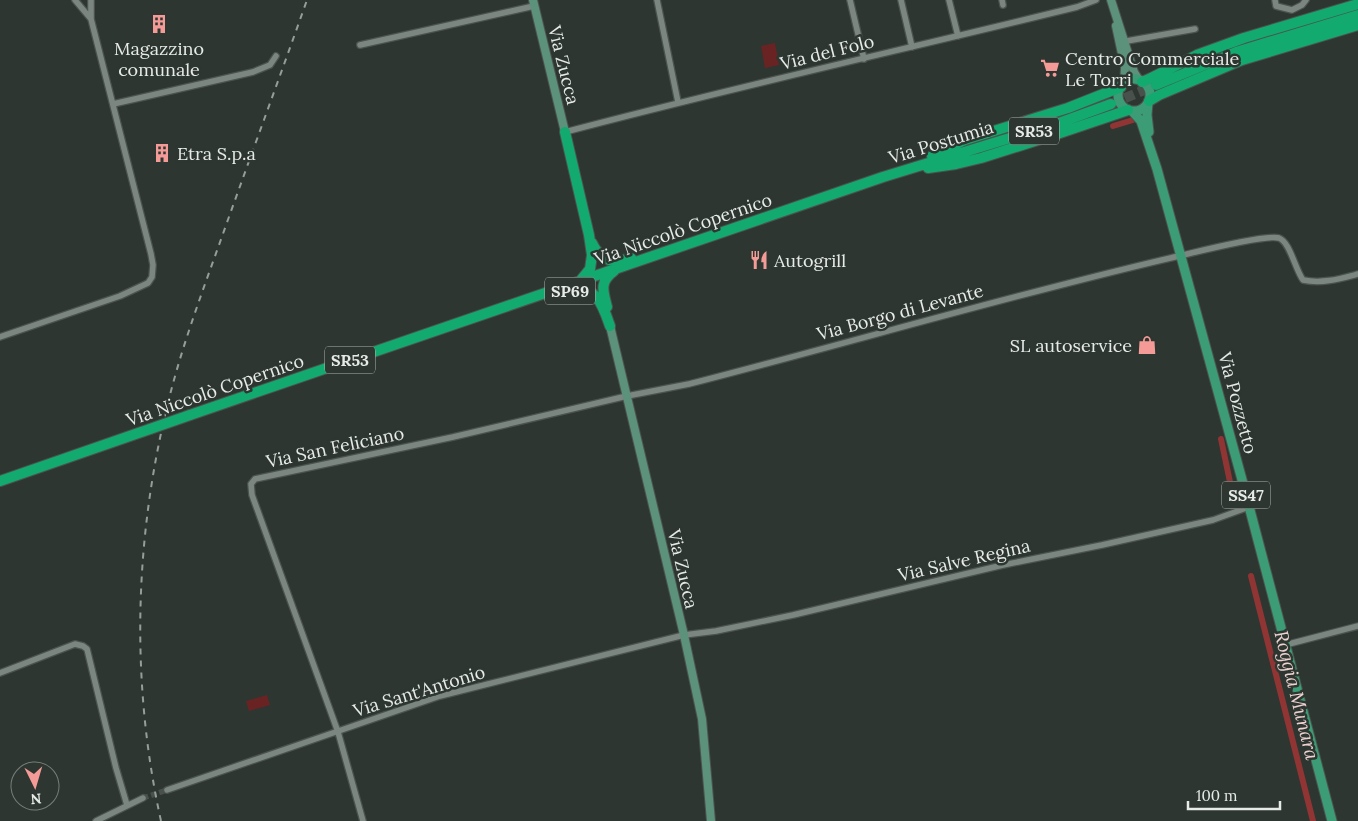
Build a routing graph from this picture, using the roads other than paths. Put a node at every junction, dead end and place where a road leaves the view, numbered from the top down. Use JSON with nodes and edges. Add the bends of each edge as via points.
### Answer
{"nodes":[{"id":1,"x":76,"y":0,"type":"edge"},
{"id":2,"x":91,"y":0,"type":"edge"},
{"id":3,"x":657,"y":0,"type":"edge"},
{"id":4,"x":850,"y":0,"type":"edge"},
{"id":5,"x":901,"y":0,"type":"edge"},
{"id":6,"x":949,"y":0,"type":"edge"},
{"id":7,"x":1096,"y":0,"type":"edge"},
{"id":8,"x":1110,"y":0,"type":"edge"},
{"id":9,"x":1275,"y":0,"type":"edge"},
{"id":10,"x":1306,"y":0,"type":"edge"},
{"id":11,"x":534,"y":3,"type":"edge"},
{"id":12,"x":1358,"y":15,"type":"edge"},
{"id":13,"x":91,"y":19,"type":"junction"},
{"id":14,"x":1196,"y":29,"type":"dead end"},
{"id":15,"x":958,"y":36,"type":"junction"},
{"id":16,"x":1122,"y":41,"type":"junction"},
{"id":17,"x":360,"y":45,"type":"dead end"},
{"id":18,"x":912,"y":47,"type":"junction"},
{"id":19,"x":276,"y":56,"type":"dead end"},
{"id":20,"x":864,"y":59,"type":"junction"},
{"id":21,"x":1140,"y":81,"type":"junction"},
{"id":22,"x":1156,"y":84,"type":"tunnel mouth"},
{"id":23,"x":1123,"y":85,"type":"junction"},
{"id":24,"x":678,"y":102,"type":"junction"},
{"id":25,"x":1148,"y":102,"type":"junction"},
{"id":26,"x":112,"y":104,"type":"junction"},
{"id":27,"x":1111,"y":104,"type":"tunnel mouth"},
{"id":28,"x":1130,"y":110,"type":"junction"},
{"id":29,"x":565,"y":132,"type":"junction"},
{"id":30,"x":1157,"y":169,"type":"junction"},
{"id":31,"x":883,"y":177,"type":"junction"},
{"id":32,"x":865,"y":183,"type":"joint"},
{"id":33,"x":589,"y":235,"type":"junction"},
{"id":34,"x":683,"y":246,"type":"junction"},
{"id":35,"x":1181,"y":255,"type":"junction"},
{"id":36,"x":622,"y":267,"type":"junction"},
{"id":37,"x":1358,"y":274,"type":"edge"},
{"id":38,"x":578,"y":282,"type":"junction"},
{"id":39,"x":511,"y":305,"type":"junction"},
{"id":40,"x":610,"y":326,"type":"junction"},
{"id":41,"x":0,"y":337,"type":"edge"},
{"id":42,"x":628,"y":396,"type":"junction"},
{"id":43,"x":0,"y":481,"type":"edge"},
{"id":44,"x":1249,"y":506,"type":"junction"},
{"id":45,"x":1358,"y":626,"type":"edge"},
{"id":46,"x":684,"y":635,"type":"junction"},
{"id":47,"x":1285,"y":645,"type":"junction"},
{"id":48,"x":0,"y":673,"type":"edge"},
{"id":49,"x":338,"y":732,"type":"junction"},
{"id":50,"x":167,"y":790,"type":"tunnel mouth"},
{"id":51,"x":143,"y":798,"type":"tunnel mouth"},
{"id":52,"x":127,"y":805,"type":"junction"},
{"id":53,"x":96,"y":821,"type":"edge"},
{"id":54,"x":363,"y":821,"type":"edge"},
{"id":55,"x":711,"y":821,"type":"edge"},
{"id":56,"x":1332,"y":821,"type":"edge"}],
"edges":[{"from":1,"to":13,"type":"street"},
{"from":2,"to":13,"type":"street"},
{"from":3,"to":24,"type":"street"},
{"from":4,"to":20,"type":"street"},
{"from":5,"to":18,"type":"street"},
{"from":6,"to":15,"type":"street"},
{"from":7,"to":15,"type":"street","name":"Via del Folo"},
{"from":8,"to":16,"type":"street"},
{"from":9,"to":10,"type":"street","via":[[1276,6],[1292,10]]},
{"from":11,"to":17,"type":"street","name":"Via Zucca"},
{"from":11,"to":29,"type":"street","name":"Via Zucca","number":"SP69"},
{"from":12,"to":21,"type":"highway","via":[[1244,38]]},
{"from":12,"to":22,"type":"highway","via":[[1236,52]]},
{"from":12,"to":25,"type":"highway","via":[[1242,60]]},
{"from":13,"to":26,"type":"street"},
{"from":14,"to":16,"type":"street"},
{"from":15,"to":18,"type":"street","name":"Via del Folo"},
{"from":16,"to":21,"type":"street"},
{"from":16,"to":23,"type":"street"},
{"from":18,"to":20,"type":"street","name":"Via del Folo"},
{"from":19,"to":26,"type":"street","via":[[270,65],[253,72]]},
{"from":20,"to":24,"type":"street","name":"Via del Folo"},
{"from":21,"to":23,"type":"main road","via":[[1133,80]]},
{"from":21,"to":25,"type":"main road","number":"SS47","via":[[1148,88]]},
{"from":23,"to":28,"type":"main road","number":"SS47","via":[[1119,100]]},
{"from":23,"to":31,"type":"highway","via":[[1068,108],[965,140]]},
{"from":24,"to":29,"type":"street","name":"Via del Folo"},
{"from":25,"to":28,"type":"main road","via":[[1139,110]]},
{"from":25,"to":30,"type":"main road","name":"Via Pozzetto","number":"SS47","via":[[1147,119]]},
{"from":26,"to":41,"type":"street","via":[[151,254],[152,277],[148,283],[120,296]]},
{"from":27,"to":31,"type":"highway","name":"Via Postumia","number":"SR53"},
{"from":28,"to":30,"type":"main road","name":"Via Pozzetto","number":"SS47","via":[[1141,121]]},
{"from":28,"to":31,"type":"highway","via":[[981,158]]},
{"from":29,"to":33,"type":"highway","number":"SP69"},
{"from":30,"to":35,"type":"main road","name":"Via Pozzetto","number":"SS47"},
{"from":31,"to":32,"type":"highway","name":"Via Postumia","number":"SR53"},
{"from":32,"to":34,"type":"highway","name":"Via Niccolò Copernico","number":"SR53"},
{"from":33,"to":34,"type":"highway","number":"SP69","via":[[598,254],[610,261],[623,261],[654,250]]},
{"from":33,"to":38,"type":"highway","number":"SP69","via":[[592,265]]},
{"from":34,"to":36,"type":"highway","name":"Via Niccolò Copernico","number":"SR53"},
{"from":35,"to":37,"type":"street","name":"Via Borgo di Levante","via":[[1273,237],[1288,246],[1303,280],[1338,280]]},
{"from":35,"to":42,"type":"street","name":"Via Borgo di Levante","via":[[689,384]]},
{"from":35,"to":44,"type":"main road","name":"Via Pozzetto","number":"SS47"},
{"from":36,"to":38,"type":"highway","name":"Via Niccolò Copernico","number":"SR53"},
{"from":36,"to":40,"type":"highway","number":"SP69","via":[[607,277],[604,285]]},
{"from":38,"to":39,"type":"highway","name":"Via Niccolò Copernico","number":"SR53"},
{"from":39,"to":40,"type":"highway","number":"SP69","via":[[586,290],[600,301]]},
{"from":39,"to":43,"type":"highway","name":"Via Niccolò Copernico","number":"SR53","bridge":true},
{"from":40,"to":42,"type":"street","name":"Via Zucca","number":"SP69"},
{"from":42,"to":46,"type":"street","name":"Via Zucca","number":"SP69"},
{"from":42,"to":49,"type":"street","name":"Via San Feliciano","via":[[255,479],[251,484],[252,495]]},
{"from":44,"to":46,"type":"street","name":"Via Salve Regina","via":[[1212,520],[1064,554],[1003,565],[793,615]]},
{"from":44,"to":47,"type":"main road","name":"Via Pozzetto","number":"SS47"},
{"from":45,"to":47,"type":"street"},
{"from":46,"to":49,"type":"street","name":"Via Sant'Antonio","via":[[440,696]]},
{"from":46,"to":55,"type":"street","name":"Via Zucca","number":"SP69","via":[[702,718]]},
{"from":47,"to":56,"type":"main road","name":"Via Pozzetto","number":"SS47"},
{"from":48,"to":52,"type":"street","via":[[75,644],[87,649]]},
{"from":49,"to":50,"type":"street","name":"Via Sant'Antonio"},
{"from":49,"to":54,"type":"street","name":"Via San Feliciano"},
{"from":51,"to":52,"type":"street"},
{"from":52,"to":53,"type":"street"}]}
